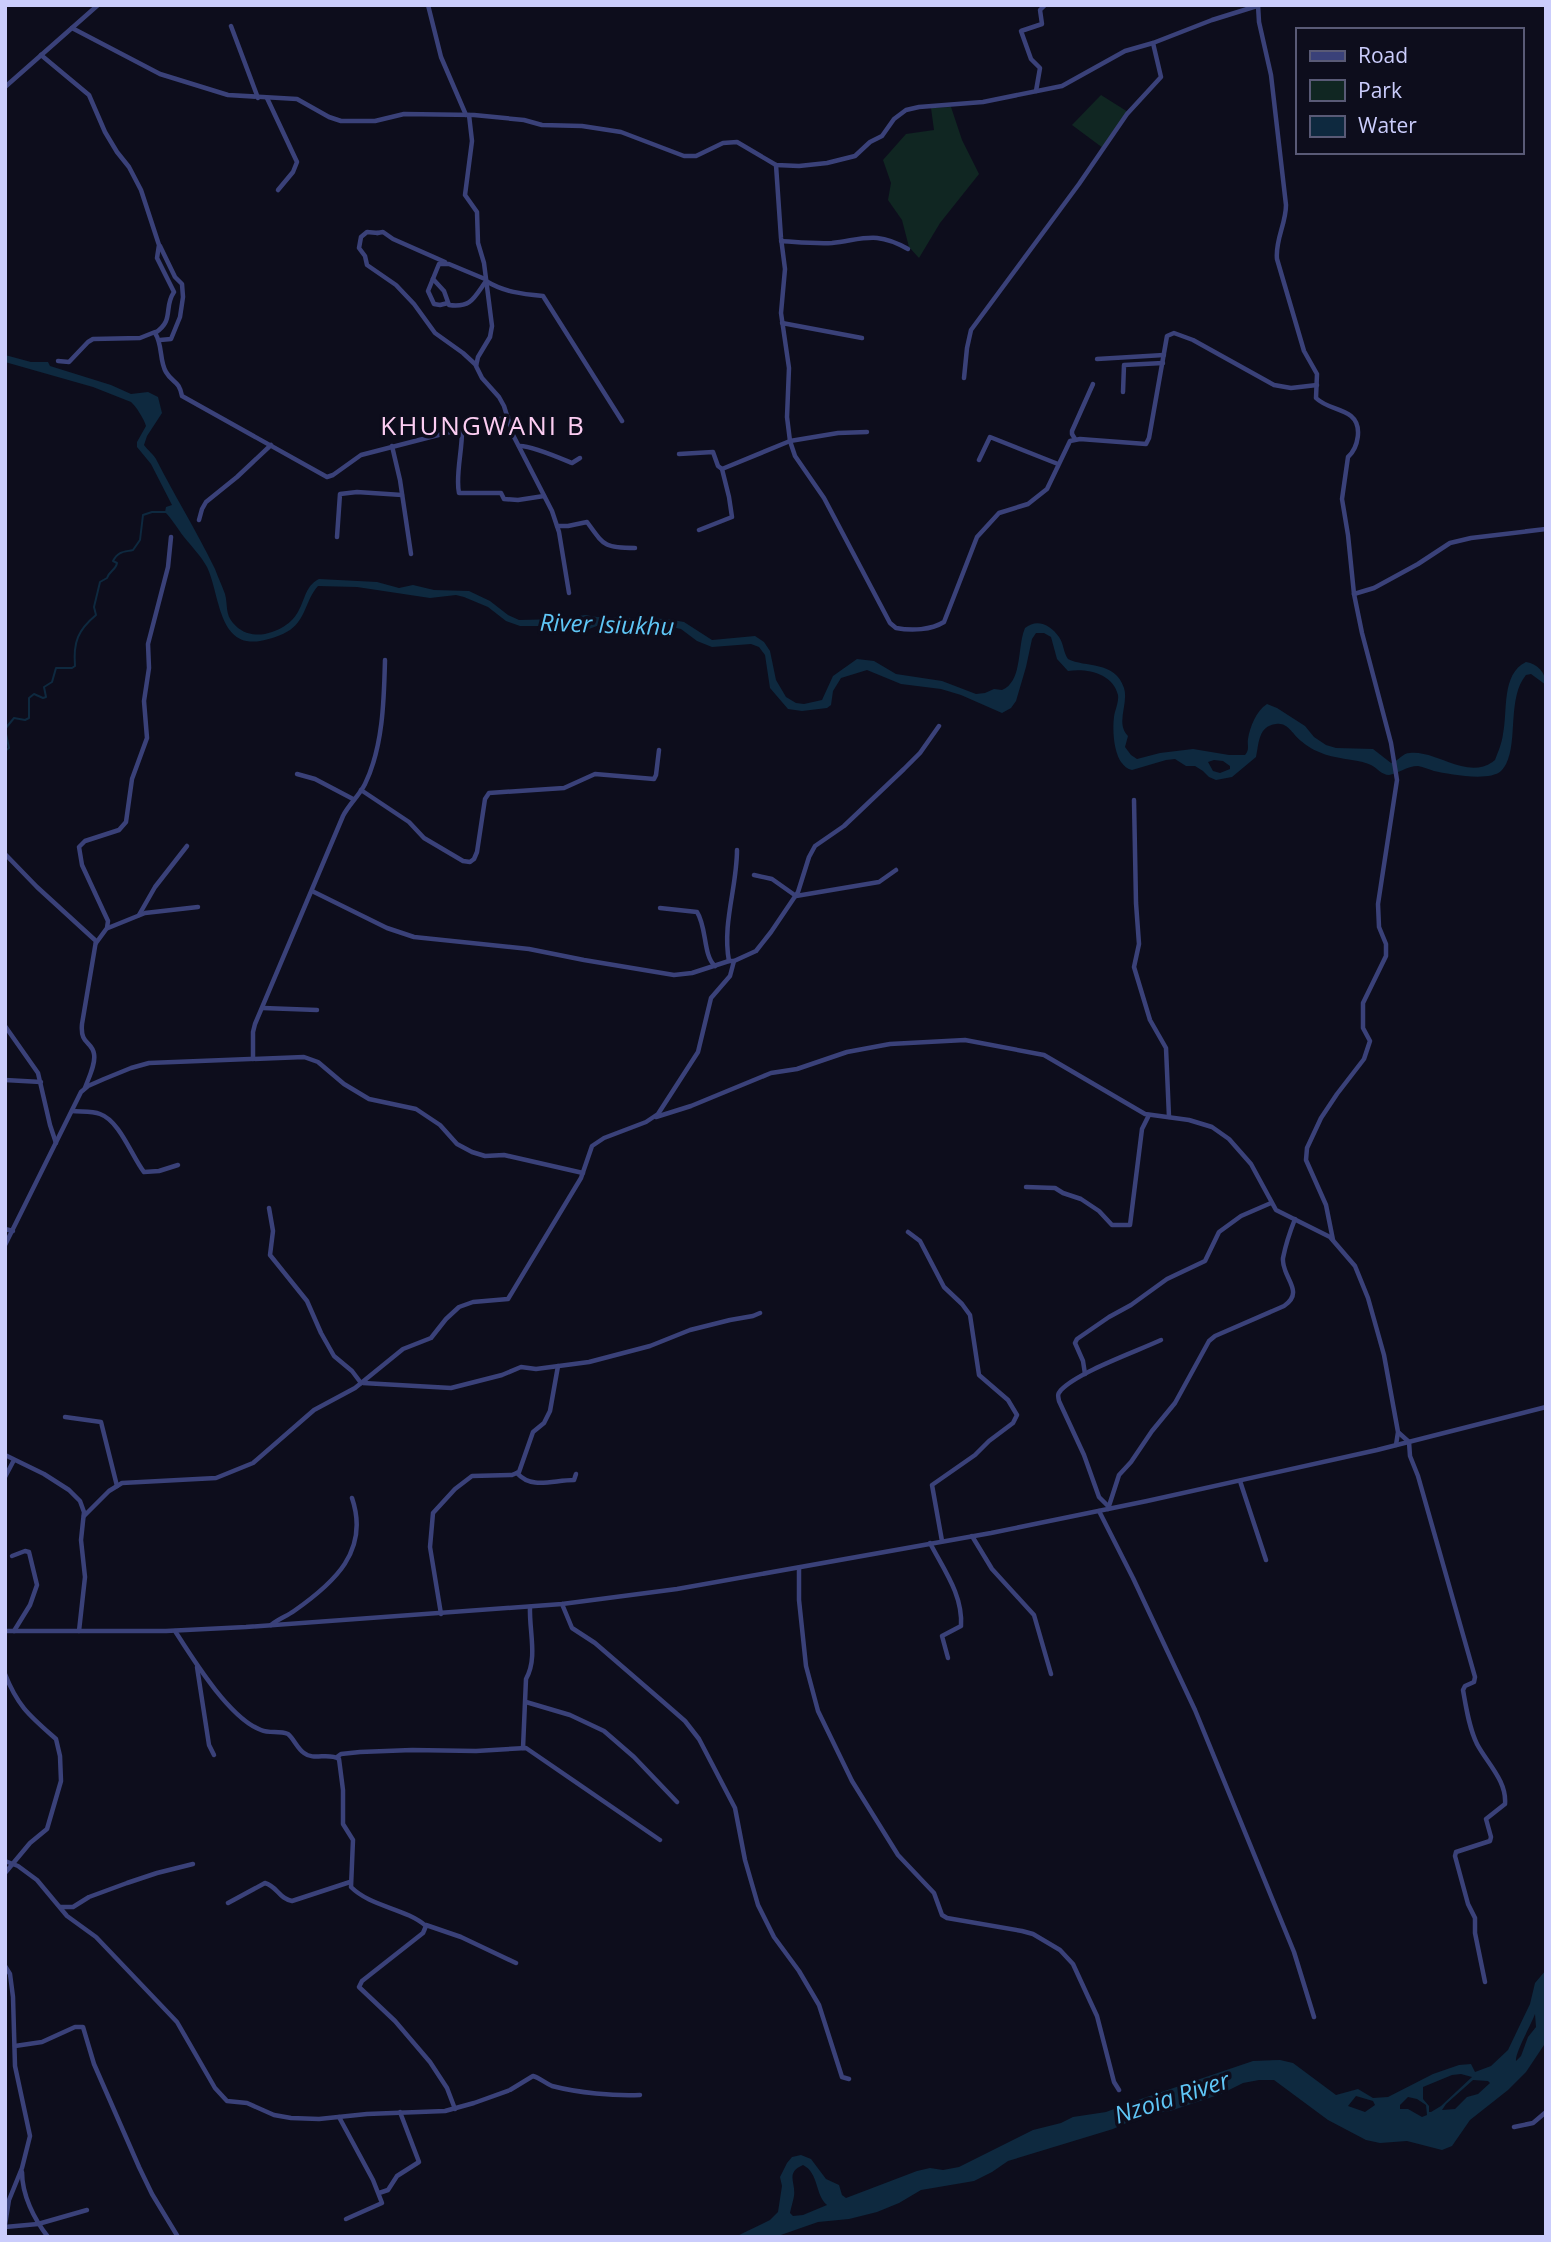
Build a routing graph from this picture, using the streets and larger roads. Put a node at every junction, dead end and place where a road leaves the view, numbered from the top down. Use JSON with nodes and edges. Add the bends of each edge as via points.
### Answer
{"nodes":[{"id":1,"x":98,"y":5,"type":"edge"},
{"id":2,"x":428,"y":5,"type":"edge"},
{"id":3,"x":1045,"y":5,"type":"edge"},
{"id":4,"x":1257,"y":6,"type":"edge"},
{"id":5,"x":231,"y":26,"type":"dead end"},
{"id":6,"x":72,"y":29,"type":"junction"},
{"id":7,"x":1153,"y":43,"type":"junction"},
{"id":8,"x":41,"y":55,"type":"junction"},
{"id":9,"x":5,"y":87,"type":"edge"},
{"id":10,"x":1036,"y":91,"type":"junction"},
{"id":11,"x":258,"y":97,"type":"junction"},
{"id":12,"x":267,"y":97,"type":"junction"},
{"id":13,"x":468,"y":115,"type":"junction"},
{"id":14,"x":776,"y":164,"type":"junction"},
{"id":15,"x":278,"y":190,"type":"dead end"},
{"id":16,"x":781,"y":241,"type":"junction"},
{"id":17,"x":159,"y":245,"type":"junction"},
{"id":18,"x":908,"y":249,"type":"dead end"},
{"id":19,"x":452,"y":265,"type":"junction"},
{"id":20,"x":433,"y":279,"type":"junction"},
{"id":21,"x":486,"y":280,"type":"junction"},
{"id":22,"x":448,"y":303,"type":"junction"},
{"id":23,"x":782,"y":323,"type":"junction"},
{"id":24,"x":155,"y":332,"type":"junction"},
{"id":25,"x":862,"y":338,"type":"dead end"},
{"id":26,"x":160,"y":340,"type":"junction"},
{"id":27,"x":1164,"y":355,"type":"junction"},
{"id":28,"x":478,"y":357,"type":"junction"},
{"id":29,"x":469,"y":358,"type":"junction"},
{"id":30,"x":1097,"y":359,"type":"dead end"},
{"id":31,"x":58,"y":361,"type":"dead end"},
{"id":32,"x":1163,"y":363,"type":"junction"},
{"id":33,"x":476,"y":366,"type":"junction"},
{"id":34,"x":964,"y":378,"type":"dead end"},
{"id":35,"x":1093,"y":384,"type":"dead end"},
{"id":36,"x":1317,"y":385,"type":"junction"},
{"id":37,"x":1123,"y":392,"type":"dead end"},
{"id":38,"x":508,"y":416,"type":"junction"},
{"id":39,"x":622,"y":421,"type":"dead end"},
{"id":40,"x":462,"y":428,"type":"junction"},
{"id":41,"x":867,"y":432,"type":"dead end"},
{"id":42,"x":1075,"y":439,"type":"junction"},
{"id":43,"x":790,"y":440,"type":"junction"},
{"id":44,"x":271,"y":444,"type":"junction"},
{"id":45,"x":392,"y":446,"type":"junction"},
{"id":46,"x":519,"y":446,"type":"junction"},
{"id":47,"x":679,"y":454,"type":"dead end"},
{"id":48,"x":580,"y":458,"type":"dead end"},
{"id":49,"x":979,"y":460,"type":"dead end"},
{"id":50,"x":1058,"y":464,"type":"junction"},
{"id":51,"x":722,"y":469,"type":"junction"},
{"id":52,"x":402,"y":495,"type":"junction"},
{"id":53,"x":544,"y":496,"type":"junction"},
{"id":54,"x":200,"y":520,"type":"dead end"},
{"id":55,"x":557,"y":526,"type":"junction"},
{"id":56,"x":1546,"y":529,"type":"edge"},
{"id":57,"x":699,"y":530,"type":"dead end"},
{"id":58,"x":171,"y":537,"type":"dead end"},
{"id":59,"x":337,"y":537,"type":"dead end"},
{"id":60,"x":635,"y":548,"type":"dead end"},
{"id":61,"x":411,"y":554,"type":"dead end"},
{"id":62,"x":569,"y":593,"type":"dead end"},
{"id":63,"x":1354,"y":594,"type":"junction"},
{"id":64,"x":385,"y":660,"type":"dead end"},
{"id":65,"x":939,"y":726,"type":"dead end"},
{"id":66,"x":659,"y":750,"type":"dead end"},
{"id":67,"x":298,"y":774,"type":"dead end"},
{"id":68,"x":361,"y":790,"type":"junction"},
{"id":69,"x":353,"y":799,"type":"junction"},
{"id":70,"x":1133,"y":800,"type":"dead end"},
{"id":71,"x":187,"y":846,"type":"dead end"},
{"id":72,"x":737,"y":850,"type":"dead end"},
{"id":73,"x":5,"y":854,"type":"edge"},
{"id":74,"x":895,"y":870,"type":"dead end"},
{"id":75,"x":754,"y":875,"type":"dead end"},
{"id":76,"x":312,"y":891,"type":"junction"},
{"id":77,"x":796,"y":896,"type":"junction"},
{"id":78,"x":198,"y":907,"type":"dead end"},
{"id":79,"x":660,"y":908,"type":"dead end"},
{"id":80,"x":139,"y":915,"type":"junction"},
{"id":81,"x":107,"y":928,"type":"junction"},
{"id":82,"x":96,"y":943,"type":"junction"},
{"id":83,"x":732,"y":961,"type":"junction"},
{"id":84,"x":716,"y":966,"type":"junction"},
{"id":85,"x":263,"y":1008,"type":"junction"},
{"id":86,"x":317,"y":1010,"type":"dead end"},
{"id":87,"x":5,"y":1026,"type":"edge"},
{"id":88,"x":253,"y":1059,"type":"junction"},
{"id":89,"x":5,"y":1080,"type":"edge"},
{"id":90,"x":41,"y":1082,"type":"junction"},
{"id":91,"x":85,"y":1089,"type":"junction"},
{"id":92,"x":72,"y":1111,"type":"junction"},
{"id":93,"x":1150,"y":1115,"type":"junction"},
{"id":94,"x":1169,"y":1116,"type":"junction"},
{"id":95,"x":655,"y":1117,"type":"junction"},
{"id":96,"x":56,"y":1144,"type":"junction"},
{"id":97,"x":177,"y":1165,"type":"dead end"},
{"id":98,"x":583,"y":1173,"type":"junction"},
{"id":99,"x":1026,"y":1187,"type":"dead end"},
{"id":100,"x":1271,"y":1203,"type":"junction"},
{"id":101,"x":269,"y":1208,"type":"dead end"},
{"id":102,"x":1295,"y":1219,"type":"junction"},
{"id":103,"x":5,"y":1229,"type":"edge"},
{"id":104,"x":13,"y":1231,"type":"junction"},
{"id":105,"x":908,"y":1233,"type":"dead end"},
{"id":106,"x":1334,"y":1240,"type":"junction"},
{"id":107,"x":5,"y":1245,"type":"edge"},
{"id":108,"x":760,"y":1313,"type":"dead end"},
{"id":109,"x":1161,"y":1340,"type":"dead end"},
{"id":110,"x":558,"y":1365,"type":"junction"},
{"id":111,"x":1085,"y":1374,"type":"junction"},
{"id":112,"x":362,"y":1383,"type":"junction"},
{"id":113,"x":1545,"y":1408,"type":"edge"},
{"id":114,"x":65,"y":1417,"type":"dead end"},
{"id":115,"x":1398,"y":1432,"type":"junction"},
{"id":116,"x":1409,"y":1442,"type":"junction"},
{"id":117,"x":1396,"y":1445,"type":"junction"},
{"id":118,"x":5,"y":1455,"type":"edge"},
{"id":119,"x":14,"y":1460,"type":"junction"},
{"id":120,"x":517,"y":1473,"type":"junction"},
{"id":121,"x":576,"y":1474,"type":"dead end"},
{"id":122,"x":5,"y":1477,"type":"edge"},
{"id":123,"x":1240,"y":1481,"type":"junction"},
{"id":124,"x":117,"y":1486,"type":"junction"},
{"id":125,"x":352,"y":1498,"type":"dead end"},
{"id":126,"x":1108,"y":1508,"type":"junction"},
{"id":127,"x":1099,"y":1511,"type":"junction"},
{"id":128,"x":83,"y":1516,"type":"junction"},
{"id":129,"x":972,"y":1536,"type":"junction"},
{"id":130,"x":942,"y":1541,"type":"junction"},
{"id":131,"x":930,"y":1543,"type":"junction"},
{"id":132,"x":12,"y":1556,"type":"dead end"},
{"id":133,"x":1266,"y":1560,"type":"dead end"},
{"id":134,"x":799,"y":1567,"type":"junction"},
{"id":135,"x":562,"y":1604,"type":"junction"},
{"id":136,"x":530,"y":1607,"type":"junction"},
{"id":137,"x":441,"y":1614,"type":"junction"},
{"id":138,"x":271,"y":1625,"type":"junction"},
{"id":139,"x":5,"y":1631,"type":"edge"},
{"id":140,"x":14,"y":1631,"type":"junction"},
{"id":141,"x":79,"y":1631,"type":"junction"},
{"id":142,"x":175,"y":1631,"type":"junction"},
{"id":143,"x":948,"y":1658,"type":"dead end"},
{"id":144,"x":196,"y":1663,"type":"junction"},
{"id":145,"x":5,"y":1674,"type":"edge"},
{"id":146,"x":1051,"y":1674,"type":"dead end"},
{"id":147,"x":526,"y":1702,"type":"junction"},
{"id":148,"x":523,"y":1748,"type":"junction"},
{"id":149,"x":214,"y":1755,"type":"dead end"},
{"id":150,"x":337,"y":1757,"type":"junction"},
{"id":151,"x":677,"y":1802,"type":"dead end"},
{"id":152,"x":660,"y":1840,"type":"dead end"},
{"id":153,"x":5,"y":1861,"type":"edge"},
{"id":154,"x":13,"y":1864,"type":"junction"},
{"id":155,"x":193,"y":1864,"type":"dead end"},
{"id":156,"x":5,"y":1873,"type":"edge"},
{"id":157,"x":350,"y":1882,"type":"junction"},
{"id":158,"x":228,"y":1903,"type":"dead end"},
{"id":159,"x":60,"y":1907,"type":"junction"},
{"id":160,"x":426,"y":1925,"type":"junction"},
{"id":161,"x":516,"y":1963,"type":"dead end"},
{"id":162,"x":5,"y":1966,"type":"edge"},
{"id":163,"x":1485,"y":1982,"type":"dead end"},
{"id":164,"x":1314,"y":2017,"type":"dead end"},
{"id":165,"x":15,"y":2046,"type":"junction"},
{"id":166,"x":849,"y":2080,"type":"dead end"},
{"id":167,"x":1119,"y":2090,"type":"dead end"},
{"id":168,"x":640,"y":2095,"type":"dead end"},
{"id":169,"x":455,"y":2109,"type":"junction"},
{"id":170,"x":400,"y":2112,"type":"junction"},
{"id":171,"x":1546,"y":2112,"type":"edge"},
{"id":172,"x":339,"y":2117,"type":"junction"},
{"id":173,"x":1514,"y":2127,"type":"dead end"},
{"id":174,"x":22,"y":2168,"type":"junction"},
{"id":175,"x":379,"y":2193,"type":"junction"},
{"id":176,"x":87,"y":2210,"type":"dead end"},
{"id":177,"x":346,"y":2220,"type":"dead end"},
{"id":178,"x":38,"y":2224,"type":"junction"},
{"id":179,"x":5,"y":2226,"type":"edge"},
{"id":180,"x":48,"y":2237,"type":"edge"},
{"id":181,"x":178,"y":2237,"type":"edge"}],
"edges":[{"from":1,"to":6,"type":"street"},
{"from":2,"to":13,"type":"street","via":[[441,57]]},
{"from":3,"to":10,"type":"street","via":[[1042,24],[1021,31],[1032,61],[1040,68]]},
{"from":4,"to":7,"type":"street"},
{"from":4,"to":36,"type":"street","via":[[1271,75],[1286,205],[1277,259]]},
{"from":5,"to":11,"type":"street"},
{"from":6,"to":8,"type":"street"},
{"from":6,"to":11,"type":"street","via":[[160,74],[228,95]]},
{"from":7,"to":10,"type":"street","via":[[1125,51],[1062,86]]},
{"from":7,"to":34,"type":"street","via":[[1161,77],[1127,114],[971,330]]},
{"from":8,"to":9,"type":"street"},
{"from":8,"to":17,"type":"street","via":[[89,95],[111,144],[135,178]]},
{"from":10,"to":14,"type":"street","via":[[983,102],[913,108],[847,159],[814,165]]},
{"from":11,"to":12,"type":"street"},
{"from":12,"to":13,"type":"street","via":[[297,99],[329,117],[349,122],[404,114]]},
{"from":12,"to":15,"type":"street","via":[[297,162]]},
{"from":13,"to":14,"type":"street","via":[[621,132],[684,156],[696,156],[723,142],[737,142]]},
{"from":13,"to":21,"type":"street","via":[[472,141],[466,195],[477,212]]},
{"from":14,"to":16,"type":"street"},
{"from":16,"to":18,"type":"street","via":[[831,243],[874,237]]},
{"from":16,"to":23,"type":"street","via":[[785,269]]},
{"from":17,"to":24,"type":"street","via":[[157,258],[174,292],[168,301],[166,323]]},
{"from":17,"to":26,"type":"street","via":[[182,284],[183,297],[177,327],[171,338]]},
{"from":19,"to":20,"type":"street","via":[[439,264]]},
{"from":19,"to":21,"type":"street"},
{"from":19,"to":29,"type":"street","via":[[383,232],[361,236],[359,248],[367,265],[396,285],[435,333]]},
{"from":20,"to":22,"type":"street"},
{"from":20,"to":22,"type":"street","via":[[428,291],[432,302]]},
{"from":21,"to":22,"type":"street","via":[[469,304]]},
{"from":21,"to":28,"type":"street","via":[[491,332]]},
{"from":21,"to":39,"type":"street","via":[[498,289],[543,296]]},
{"from":23,"to":25,"type":"street"},
{"from":23,"to":43,"type":"street","via":[[789,368]]},
{"from":24,"to":26,"type":"street"},
{"from":24,"to":31,"type":"street","via":[[139,338],[93,339],[69,362]]},
{"from":26,"to":44,"type":"street","via":[[164,369],[180,385],[182,396]]},
{"from":27,"to":30,"type":"street"},
{"from":27,"to":32,"type":"street"},
{"from":27,"to":36,"type":"street","via":[[1167,336],[1174,333],[1274,385]]},
{"from":28,"to":29,"type":"street"},
{"from":28,"to":33,"type":"street"},
{"from":29,"to":33,"type":"street"},
{"from":32,"to":37,"type":"street","via":[[1124,365]]},
{"from":32,"to":42,"type":"street","via":[[1146,444]]},
{"from":33,"to":38,"type":"street"},
{"from":35,"to":42,"type":"street","via":[[1072,431]]},
{"from":36,"to":63,"type":"street","via":[[1316,398],[1350,415],[1359,441],[1348,457],[1342,499]]},
{"from":38,"to":40,"type":"street"},
{"from":38,"to":46,"type":"street"},
{"from":40,"to":45,"type":"street"},
{"from":40,"to":53,"type":"street","via":[[459,493],[501,493],[504,499],[513,500]]},
{"from":41,"to":43,"type":"street"},
{"from":42,"to":50,"type":"street","via":[[1068,443]]},
{"from":43,"to":50,"type":"street","via":[[890,623],[904,630],[944,622],[977,537],[999,513],[1040,495]]},
{"from":43,"to":51,"type":"street"},
{"from":44,"to":45,"type":"street","via":[[327,477],[361,455]]},
{"from":44,"to":54,"type":"street","via":[[206,502]]},
{"from":45,"to":52,"type":"street"},
{"from":46,"to":48,"type":"street","via":[[572,463]]},
{"from":46,"to":53,"type":"street"},
{"from":47,"to":51,"type":"street","via":[[713,452]]},
{"from":49,"to":50,"type":"street","via":[[990,437]]},
{"from":51,"to":57,"type":"street","via":[[732,517]]},
{"from":52,"to":59,"type":"street","via":[[341,493]]},
{"from":52,"to":61,"type":"street"},
{"from":53,"to":55,"type":"street"},
{"from":55,"to":60,"type":"street","via":[[587,522],[603,544]]},
{"from":55,"to":62,"type":"street"},
{"from":56,"to":63,"type":"street","via":[[1450,543],[1374,588]]},
{"from":58,"to":81,"type":"street","via":[[148,644],[147,741],[132,779],[126,822],[119,830],[79,847],[82,865],[108,920]]},
{"from":63,"to":106,"type":"street","via":[[1397,780],[1378,904],[1386,956],[1363,1003],[1363,1028],[1370,1041],[1364,1059],[1326,1110],[1307,1148],[1306,1160],[1326,1205]]},
{"from":64,"to":68,"type":"street","via":[[376,751]]},
{"from":65,"to":77,"type":"street","via":[[904,769],[844,826],[815,846]]},
{"from":66,"to":68,"type":"street","via":[[653,779],[595,774],[564,788],[488,793],[477,852],[470,862],[424,838],[409,822]]},
{"from":67,"to":69,"type":"street"},
{"from":68,"to":69,"type":"street"},
{"from":69,"to":76,"type":"street"},
{"from":70,"to":94,"type":"street","via":[[1139,944],[1134,965],[1150,1020],[1166,1048]]},
{"from":71,"to":80,"type":"street"},
{"from":72,"to":83,"type":"street","via":[[728,921],[727,947]]},
{"from":73,"to":82,"type":"street"},
{"from":74,"to":77,"type":"street","via":[[878,882]]},
{"from":75,"to":77,"type":"street","via":[[772,879]]},
{"from":76,"to":84,"type":"street","via":[[387,928],[421,938],[529,949],[670,974]]},
{"from":76,"to":85,"type":"street"},
{"from":77,"to":83,"type":"street","via":[[760,947]]},
{"from":78,"to":80,"type":"street"},
{"from":79,"to":84,"type":"street","via":[[697,912],[709,960]]},
{"from":80,"to":81,"type":"street"},
{"from":81,"to":82,"type":"street"},
{"from":82,"to":91,"type":"street","via":[[82,1024],[82,1037],[94,1056]]},
{"from":83,"to":84,"type":"street"},
{"from":83,"to":95,"type":"street","via":[[730,976],[710,1000],[698,1052]]},
{"from":85,"to":86,"type":"street"},
{"from":85,"to":88,"type":"street","via":[[254,1028]]},
{"from":87,"to":90,"type":"street"},
{"from":88,"to":91,"type":"street","via":[[149,1063]]},
{"from":88,"to":98,"type":"street","via":[[311,1058],[369,1099],[416,1110],[472,1152]]},
{"from":89,"to":90,"type":"street"},
{"from":90,"to":96,"type":"street"},
{"from":91,"to":92,"type":"street"},
{"from":92,"to":96,"type":"street"},
{"from":92,"to":97,"type":"street","via":[[106,1117],[144,1172]]},
{"from":93,"to":94,"type":"street"},
{"from":93,"to":95,"type":"street","via":[[1044,1055],[958,1040],[847,1052],[771,1073]]},
{"from":93,"to":99,"type":"street","via":[[1142,1129],[1130,1225],[1110,1224],[1086,1202],[1055,1188]]},
{"from":94,"to":100,"type":"street","via":[[1212,1127],[1229,1139],[1251,1164]]},
{"from":95,"to":98,"type":"street","via":[[594,1144]]},
{"from":96,"to":104,"type":"street"},
{"from":98,"to":112,"type":"street","via":[[508,1299],[459,1307],[431,1338],[402,1349]]},
{"from":100,"to":102,"type":"street","via":[[1278,1212]]},
{"from":100,"to":111,"type":"street","via":[[1219,1232],[1205,1261],[1167,1279],[1077,1339]]},
{"from":101,"to":112,"type":"street","via":[[274,1231],[270,1255],[308,1302],[334,1356]]},
{"from":102,"to":106,"type":"street"},
{"from":102,"to":126,"type":"street","via":[[1283,1261],[1293,1291],[1291,1300],[1209,1341],[1175,1403],[1116,1479]]},
{"from":103,"to":104,"type":"street"},
{"from":104,"to":107,"type":"street"},
{"from":105,"to":130,"type":"street","via":[[920,1241],[941,1284],[970,1315],[979,1375],[1008,1400],[1017,1415],[975,1455],[932,1485]]},
{"from":106,"to":115,"type":"street","via":[[1355,1266],[1368,1297]]},
{"from":108,"to":110,"type":"street","via":[[687,1331],[644,1348]]},
{"from":109,"to":111,"type":"street"},
{"from":110,"to":112,"type":"street","via":[[521,1367],[449,1388]]},
{"from":110,"to":120,"type":"street","via":[[550,1411],[533,1432]]},
{"from":111,"to":126,"type":"street","via":[[1058,1398],[1099,1497]]},
{"from":112,"to":124,"type":"street","via":[[306,1416],[253,1463],[216,1478]]},
{"from":113,"to":116,"type":"street"},
{"from":114,"to":124,"type":"street","via":[[101,1423]]},
{"from":115,"to":116,"type":"street"},
{"from":115,"to":117,"type":"street"},
{"from":116,"to":117,"type":"street"},
{"from":116,"to":163,"type":"street","via":[[1475,1677],[1463,1690],[1473,1737],[1505,1796],[1505,1804],[1486,1819],[1490,1842],[1455,1856],[1475,1918]]},
{"from":117,"to":123,"type":"street"},
{"from":118,"to":119,"type":"street"},
{"from":119,"to":122,"type":"street"},
{"from":119,"to":128,"type":"street","via":[[75,1494]]},
{"from":120,"to":121,"type":"street","via":[[535,1483],[574,1480]]},
{"from":120,"to":137,"type":"street","via":[[472,1476],[433,1513],[430,1547]]},
{"from":123,"to":126,"type":"street"},
{"from":123,"to":133,"type":"street"},
{"from":124,"to":128,"type":"street"},
{"from":125,"to":138,"type":"street","via":[[357,1515],[351,1556],[321,1590]]},
{"from":126,"to":127,"type":"street"},
{"from":127,"to":129,"type":"street"},
{"from":127,"to":164,"type":"street","via":[[1200,1721],[1294,1952]]},
{"from":128,"to":141,"type":"street","via":[[85,1577]]},
{"from":129,"to":130,"type":"street"},
{"from":129,"to":146,"type":"street","via":[[992,1569],[1034,1615]]},
{"from":130,"to":131,"type":"street"},
{"from":131,"to":134,"type":"street"},
{"from":131,"to":143,"type":"street","via":[[961,1605],[961,1626],[942,1636]]},
{"from":132,"to":140,"type":"street","via":[[29,1552],[37,1586]]},
{"from":134,"to":135,"type":"street"},
{"from":134,"to":167,"type":"street","via":[[809,1684],[855,1786],[901,1859],[934,1893],[942,1915],[1033,1934],[1073,1964],[1097,2016]]},
{"from":135,"to":136,"type":"street"},
{"from":135,"to":166,"type":"street","via":[[572,1628],[661,1700],[699,1739],[734,1805],[758,1905],[819,2005],[841,2075]]},
{"from":136,"to":137,"type":"street"},
{"from":136,"to":147,"type":"street","via":[[533,1660],[526,1679]]},
{"from":137,"to":138,"type":"street"},
{"from":138,"to":142,"type":"street"},
{"from":139,"to":140,"type":"street"},
{"from":140,"to":141,"type":"street"},
{"from":141,"to":142,"type":"street"},
{"from":142,"to":144,"type":"street"},
{"from":144,"to":149,"type":"street"},
{"from":144,"to":150,"type":"street","via":[[231,1708],[251,1725],[286,1733],[308,1756]]},
{"from":145,"to":154,"type":"street","via":[[19,1703],[56,1739],[62,1773],[46,1831]]},
{"from":147,"to":148,"type":"street"},
{"from":147,"to":151,"type":"street","via":[[604,1731],[635,1756]]},
{"from":148,"to":150,"type":"street","via":[[360,1752]]},
{"from":148,"to":152,"type":"street"},
{"from":150,"to":157,"type":"street","via":[[343,1824],[354,1840]]},
{"from":153,"to":154,"type":"street"},
{"from":154,"to":156,"type":"street"},
{"from":154,"to":159,"type":"street","via":[[37,1880]]},
{"from":155,"to":159,"type":"street","via":[[127,1883],[73,1907]]},
{"from":157,"to":158,"type":"street","via":[[292,1901],[282,1899],[265,1883]]},
{"from":157,"to":160,"type":"street","via":[[355,1891]]},
{"from":159,"to":172,"type":"street","via":[[102,1943],[177,2022],[223,2098],[283,2117]]},
{"from":160,"to":161,"type":"street"},
{"from":160,"to":169,"type":"street","via":[[423,1934],[359,1987],[430,2062]]},
{"from":162,"to":165,"type":"street","via":[[13,1997]]},
{"from":165,"to":174,"type":"street","via":[[30,2132]]},
{"from":165,"to":181,"type":"street","via":[[83,2027],[94,2064],[139,2166]]},
{"from":168,"to":169,"type":"street","via":[[568,2089],[533,2076],[510,2090]]},
{"from":169,"to":170,"type":"street"},
{"from":170,"to":172,"type":"street"},
{"from":170,"to":175,"type":"street","via":[[419,2162]]},
{"from":171,"to":173,"type":"street","via":[[1535,2122]]},
{"from":172,"to":175,"type":"street"},
{"from":174,"to":178,"type":"street","via":[[23,2186]]},
{"from":174,"to":179,"type":"street"},
{"from":175,"to":177,"type":"street","via":[[382,2204]]},
{"from":176,"to":178,"type":"street"},
{"from":178,"to":179,"type":"street"},
{"from":178,"to":180,"type":"street"}]}
